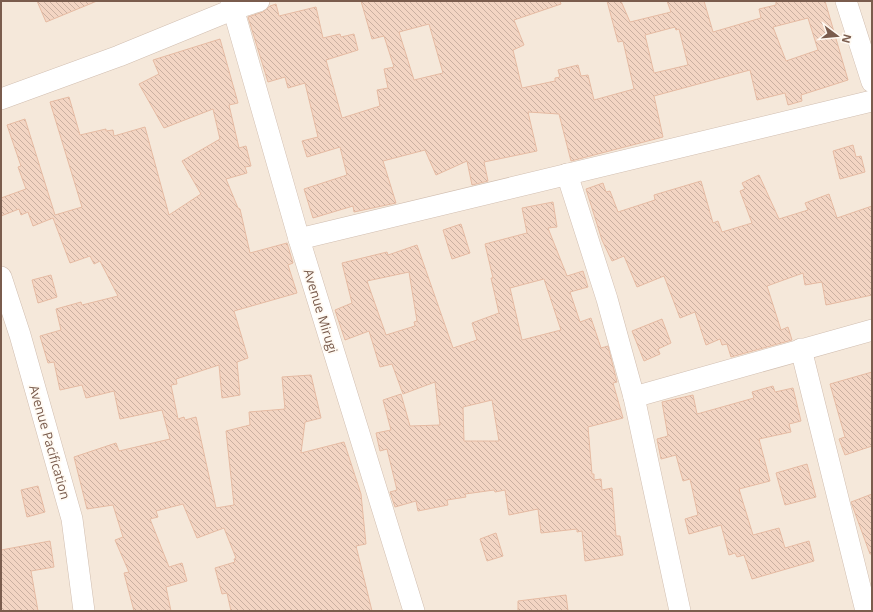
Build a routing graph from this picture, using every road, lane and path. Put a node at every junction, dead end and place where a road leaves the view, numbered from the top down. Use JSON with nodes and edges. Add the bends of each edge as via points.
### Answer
{"nodes":[{"id":1,"x":259,"y":1,"type":"edge"},
{"id":2,"x":846,"y":1,"type":"edge"},
{"id":3,"x":233,"y":5,"type":"edge"},
{"id":4,"x":872,"y":82,"type":"edge"},
{"id":5,"x":1,"y":99,"type":"edge"},
{"id":6,"x":872,"y":101,"type":"edge"},
{"id":7,"x":567,"y":174,"type":"junction"},
{"id":8,"x":299,"y":239,"type":"junction"},
{"id":9,"x":1,"y":277,"type":"edge"},
{"id":10,"x":872,"y":330,"type":"edge"},
{"id":11,"x":801,"y":349,"type":"junction"},
{"id":12,"x":634,"y":397,"type":"junction"},
{"id":13,"x":84,"y":611,"type":"edge"},
{"id":14,"x":414,"y":611,"type":"edge"},
{"id":15,"x":680,"y":611,"type":"edge"},
{"id":16,"x":866,"y":611,"type":"edge"}],
"edges":[{"from":1,"to":3,"type":"street"},
{"from":2,"to":4,"type":"street"},
{"from":3,"to":5,"type":"street","via":[[119,56]]},
{"from":3,"to":8,"type":"street","name":"Avenue Mirugi"},
{"from":6,"to":7,"type":"street"},
{"from":7,"to":8,"type":"street"},
{"from":7,"to":12,"type":"street","via":[[607,299]]},
{"from":8,"to":14,"type":"street","name":"Avenue Mirugi"},
{"from":9,"to":13,"type":"street","name":"Avenue Pacification","via":[[72,519]]},
{"from":10,"to":11,"type":"street"},
{"from":11,"to":12,"type":"street"},
{"from":11,"to":16,"type":"street"},
{"from":12,"to":15,"type":"street"}]}
